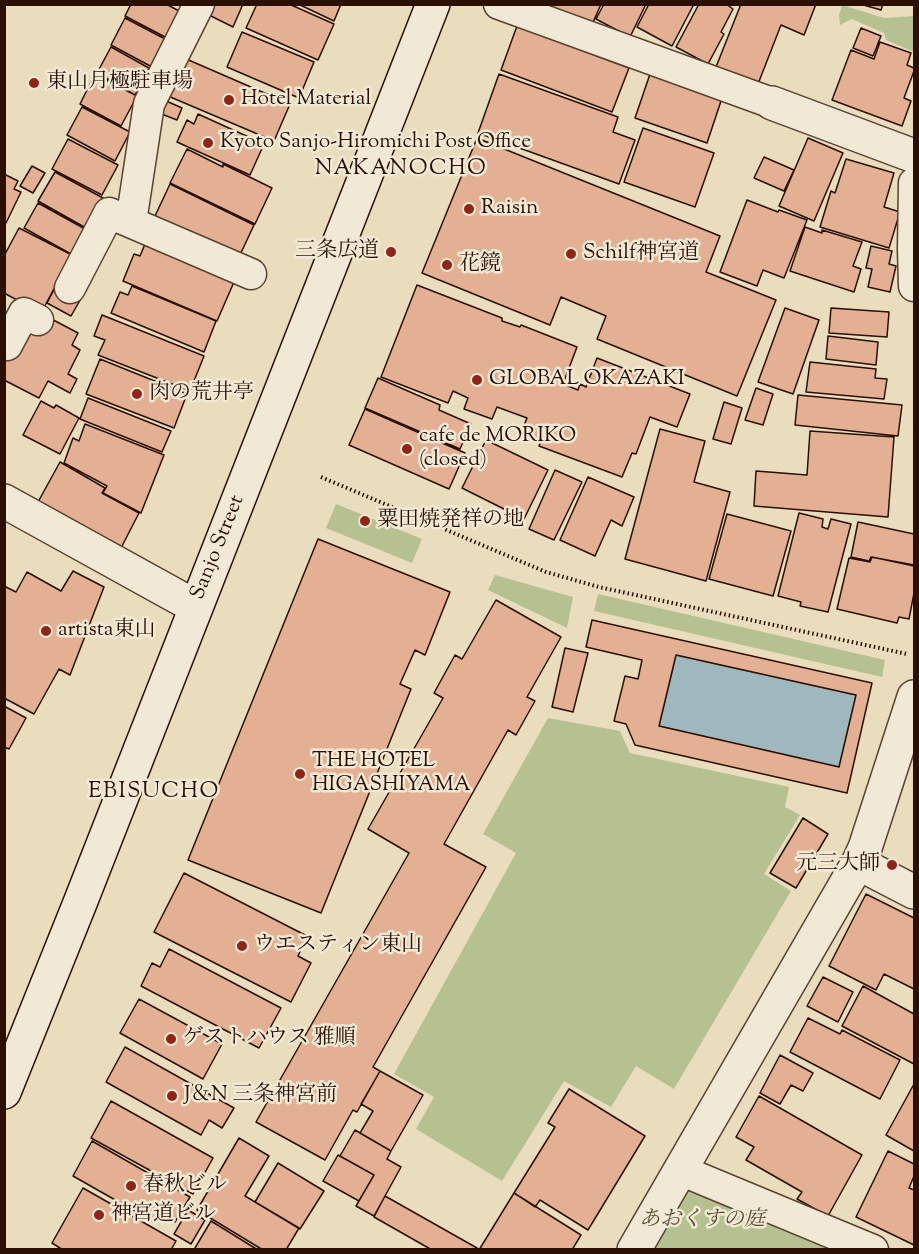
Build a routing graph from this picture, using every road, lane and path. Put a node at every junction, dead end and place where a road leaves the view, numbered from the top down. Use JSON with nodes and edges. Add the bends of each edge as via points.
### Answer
{"nodes":[{"id":1,"x":199,"y":4,"type":"edge"},
{"id":2,"x":434,"y":4,"type":"edge"},
{"id":3,"x":499,"y":4,"type":"edge"},
{"id":4,"x":772,"y":103,"type":"joint"},
{"id":5,"x":915,"y":156,"type":"edge"},
{"id":6,"x":915,"y":183,"type":"edge"},
{"id":7,"x":131,"y":222,"type":"junction"},
{"id":8,"x":251,"y":274,"type":"dead end"},
{"id":9,"x":915,"y":286,"type":"edge"},
{"id":10,"x":4,"y":343,"type":"edge"},
{"id":11,"x":321,"y":477,"type":"dead end"},
{"id":12,"x":4,"y":501,"type":"edge"},
{"id":13,"x":196,"y":607,"type":"junction"},
{"id":14,"x":900,"y":652,"type":"dead end"},
{"id":15,"x":915,"y":697,"type":"edge"},
{"id":16,"x":858,"y":863,"type":"junction"},
{"id":17,"x":915,"y":892,"type":"edge"},
{"id":18,"x":4,"y":1092,"type":"edge"},
{"id":19,"x":680,"y":1170,"type":"junction"},
{"id":20,"x":634,"y":1250,"type":"edge"},
{"id":21,"x":873,"y":1250,"type":"edge"}],
"edges":[{"from":1,"to":7,"type":"lane","via":[[149,104]]},
{"from":2,"to":13,"type":"main road","name":"Sanjo Street"},
{"from":3,"to":4,"type":"lane"},
{"from":4,"to":5,"type":"main road"},
{"from":6,"to":9,"type":"lane"},
{"from":7,"to":8,"type":"lane"},
{"from":7,"to":10,"type":"lane","via":[[109,213],[55,310],[24,313],[7,345]]},
{"from":11,"to":14,"type":"path","via":[[546,572]]},
{"from":12,"to":13,"type":"main road"},
{"from":13,"to":18,"type":"main road","name":"Sanjo Street"},
{"from":15,"to":16,"type":"main road"},
{"from":16,"to":17,"type":"main road"},
{"from":16,"to":19,"type":"main road"},
{"from":19,"to":20,"type":"main road"},
{"from":19,"to":21,"type":"lane"}]}
